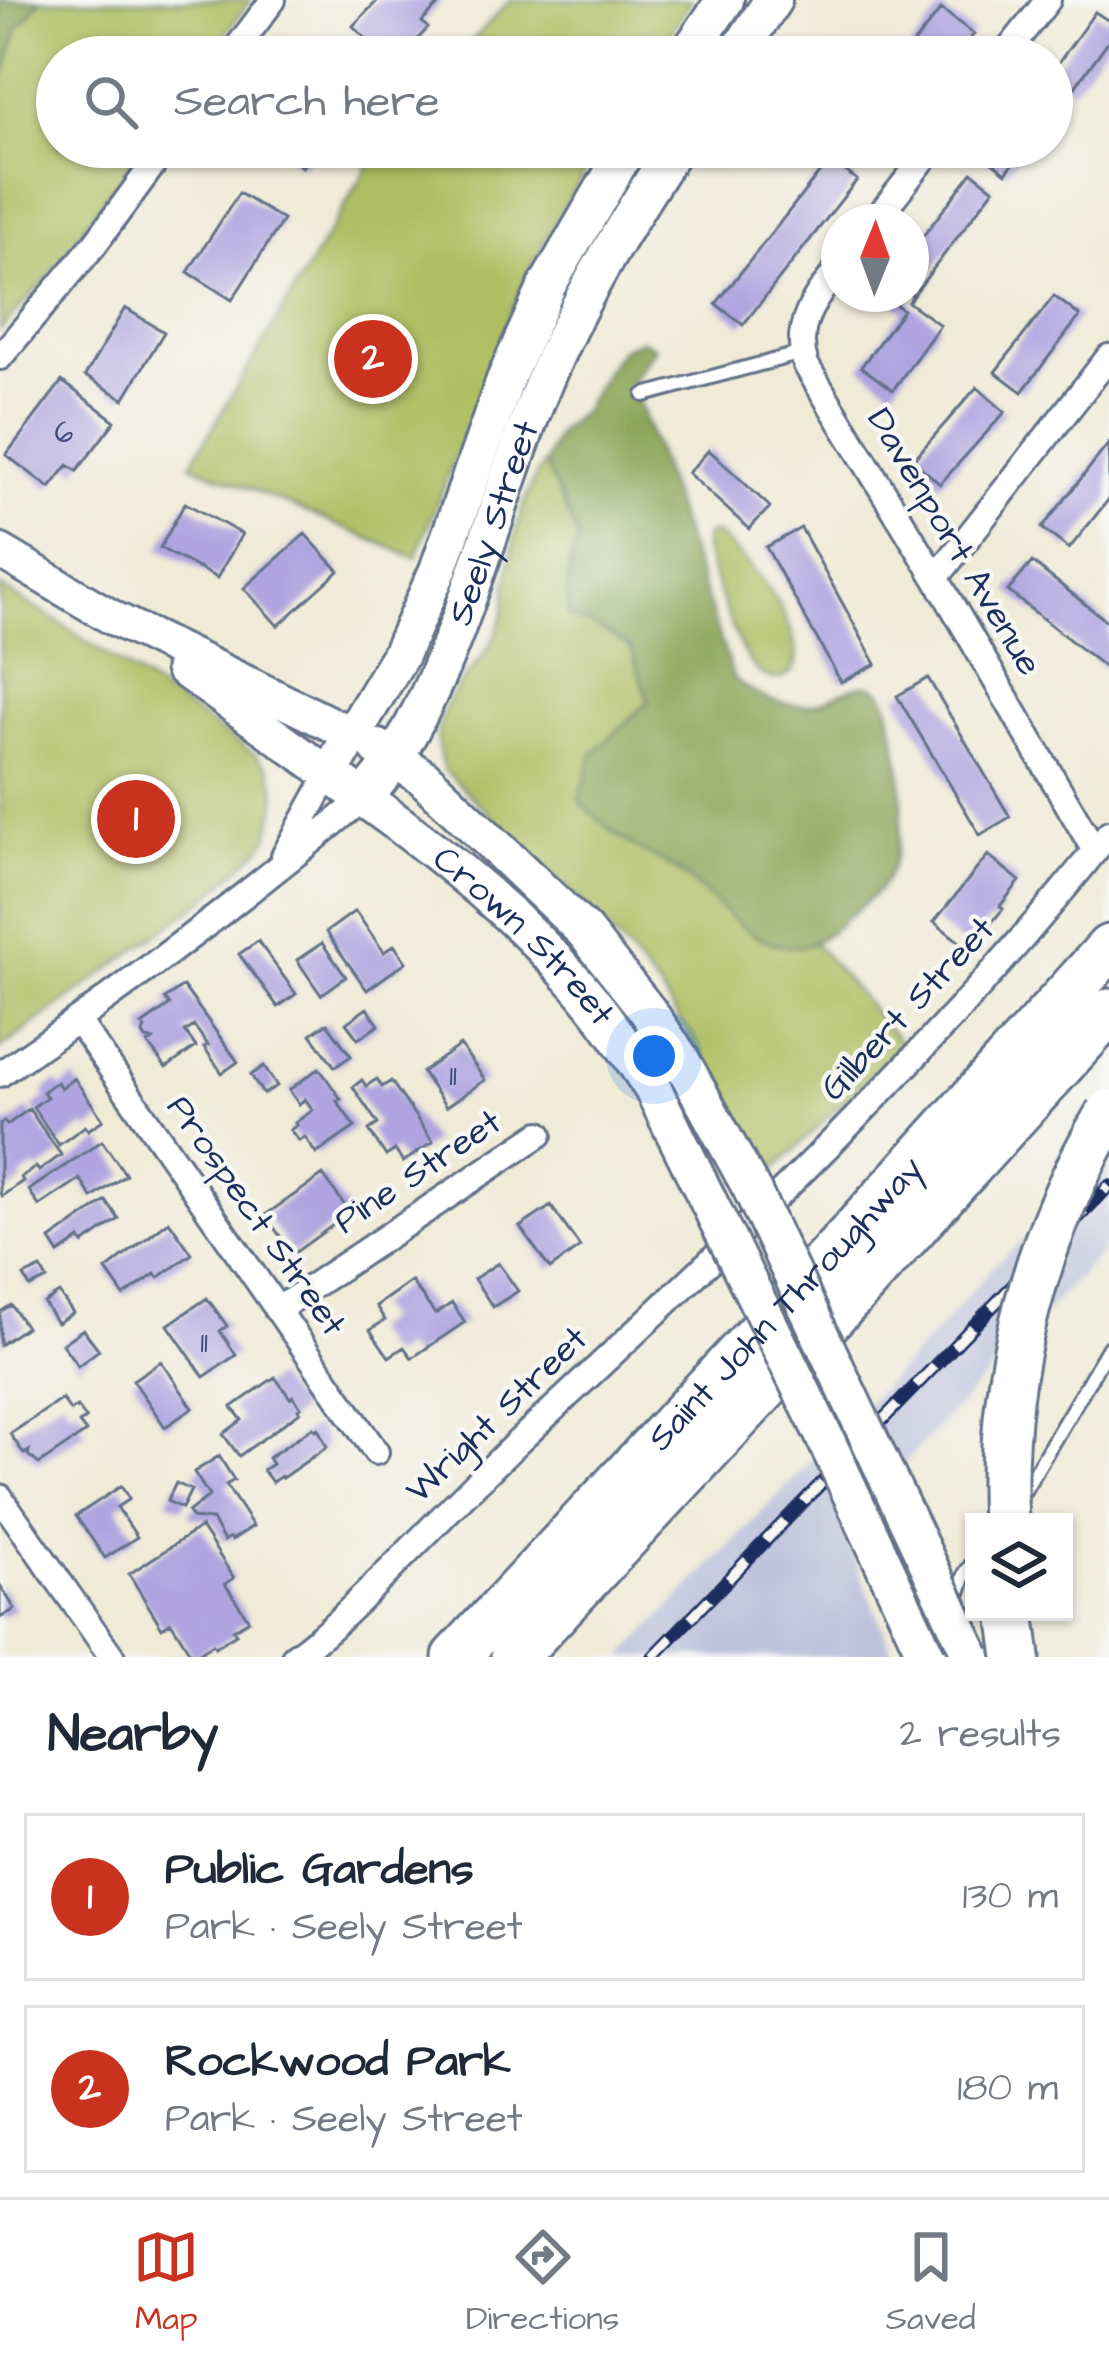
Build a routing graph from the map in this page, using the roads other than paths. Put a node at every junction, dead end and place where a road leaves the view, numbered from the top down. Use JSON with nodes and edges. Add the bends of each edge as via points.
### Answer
{"nodes":[{"id":1,"x":273,"y":0,"type":"edge"},
{"id":2,"x":724,"y":0,"type":"edge"},
{"id":3,"x":773,"y":0,"type":"edge"},
{"id":4,"x":1048,"y":0,"type":"edge"},
{"id":5,"x":246,"y":36,"type":"edge"},
{"id":6,"x":700,"y":36,"type":"edge"},
{"id":7,"x":749,"y":36,"type":"edge"},
{"id":8,"x":1020,"y":36,"type":"edge"},
{"id":9,"x":151,"y":168,"type":"edge"},
{"id":10,"x":615,"y":168,"type":"edge"},
{"id":11,"x":662,"y":168,"type":"edge"},
{"id":12,"x":916,"y":168,"type":"edge"},
{"id":13,"x":888,"y":204,"type":"edge"},
{"id":14,"x":821,"y":290,"type":"edge"},
{"id":15,"x":802,"y":352,"type":"junction"},
{"id":16,"x":0,"y":357,"type":"edge"},
{"id":17,"x":1109,"y":357,"type":"edge"},
{"id":18,"x":644,"y":395,"type":"dead end"},
{"id":19,"x":0,"y":551,"type":"edge"},
{"id":20,"x":937,"y":578,"type":"junction"},
{"id":21,"x":112,"y":618,"type":"junction"},
{"id":22,"x":353,"y":735,"type":"junction"},
{"id":23,"x":395,"y":758,"type":"junction"},
{"id":24,"x":329,"y":774,"type":"junction"},
{"id":25,"x":364,"y":798,"type":"junction"},
{"id":26,"x":1102,"y":842,"type":"edge"},
{"id":27,"x":277,"y":871,"type":"junction"},
{"id":28,"x":1109,"y":948,"type":"edge"},
{"id":29,"x":1109,"y":1012,"type":"edge"},
{"id":30,"x":78,"y":1021,"type":"junction"},
{"id":31,"x":0,"y":1074,"type":"edge"},
{"id":32,"x":1109,"y":1113,"type":"edge"},
{"id":33,"x":540,"y":1134,"type":"dead end"},
{"id":34,"x":749,"y":1225,"type":"joint"},
{"id":35,"x":277,"y":1310,"type":"junction"},
{"id":36,"x":1109,"y":1347,"type":"edge"},
{"id":37,"x":376,"y":1452,"type":"dead end"},
{"id":38,"x":0,"y":1497,"type":"edge"},
{"id":39,"x":1004,"y":1513,"type":"edge"},
{"id":40,"x":1010,"y":1513,"type":"edge"},
{"id":41,"x":965,"y":1576,"type":"edge"},
{"id":42,"x":1012,"y":1621,"type":"edge"},
{"id":43,"x":947,"y":1650,"type":"edge"},
{"id":44,"x":112,"y":1657,"type":"edge"},
{"id":45,"x":294,"y":1657,"type":"edge"},
{"id":46,"x":456,"y":1657,"type":"edge"},
{"id":47,"x":514,"y":1657,"type":"edge"},
{"id":48,"x":1017,"y":1657,"type":"edge"}],
"edges":[{"from":1,"to":5,"type":"street"},
{"from":2,"to":6,"type":"main road"},
{"from":3,"to":7,"type":"main road"},
{"from":4,"to":8,"type":"street"},
{"from":9,"to":16,"type":"street"},
{"from":10,"to":22,"type":"main road","name":"Seely Street","via":[[532,317],[438,570]]},
{"from":11,"to":23,"type":"main road","name":"Seely Street","via":[[562,341],[457,625]]},
{"from":12,"to":13,"type":"street"},
{"from":14,"to":15,"type":"street","via":[[802,325]]},
{"from":15,"to":18,"type":"lane"},
{"from":15,"to":20,"type":"street","name":"Davenport Avenue"},
{"from":17,"to":20,"type":"street"},
{"from":19,"to":21,"type":"street"},
{"from":20,"to":26,"type":"street","name":"Davenport Avenue"},
{"from":21,"to":22,"type":"street"},
{"from":21,"to":24,"type":"street"},
{"from":22,"to":23,"type":"main road","name":"Crown Street"},
{"from":22,"to":24,"type":"main road","name":"Seely Street"},
{"from":23,"to":25,"type":"main road","name":"Seely Street"},
{"from":23,"to":43,"type":"main road","name":"Crown Street","bridge":true,"via":[[584,931],[680,1058],[752,1190]]},
{"from":24,"to":25,"type":"main road","name":"Crown Street"},
{"from":24,"to":27,"type":"street","name":"Seely Street"},
{"from":25,"to":27,"type":"street","name":"Seely Street"},
{"from":25,"to":43,"type":"main road","name":"Crown Street","bridge":true,"via":[[529,932],[653,1089],[825,1438]]},
{"from":26,"to":34,"type":"street","name":"Gilbert Street","via":[[961,1009]]},
{"from":27,"to":30,"type":"street","name":"Seely Street"},
{"from":28,"to":46,"type":"highway","name":"Saint John Throughway"},
{"from":29,"to":47,"type":"highway","name":"Saint John Throughway"},
{"from":30,"to":31,"type":"street","name":"Seely Street"},
{"from":30,"to":35,"type":"street","name":"Prospect Street"},
{"from":32,"to":39,"type":"highway","bridge":true,"via":[[1055,1217],[1033,1280],[1009,1398]]},
{"from":33,"to":35,"type":"street","name":"Pine Street"},
{"from":34,"to":45,"type":"street","name":"Wright Street"},
{"from":35,"to":37,"type":"street","name":"Prospect Street"},
{"from":36,"to":40,"type":"lane"},
{"from":38,"to":44,"type":"street"},
{"from":41,"to":43,"type":"lane"},
{"from":42,"to":48,"type":"highway"}]}
